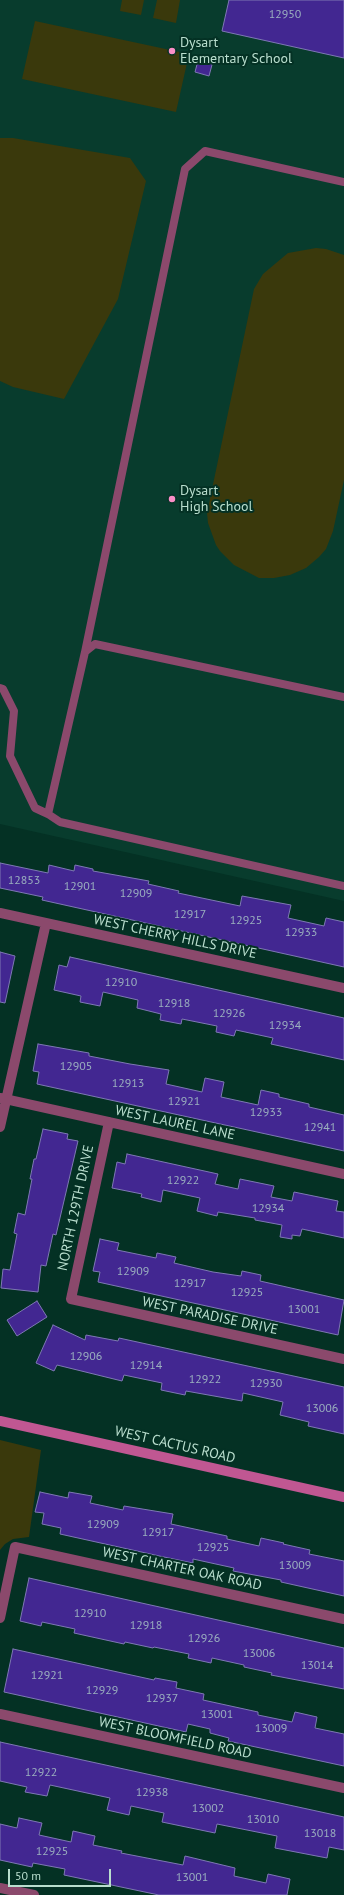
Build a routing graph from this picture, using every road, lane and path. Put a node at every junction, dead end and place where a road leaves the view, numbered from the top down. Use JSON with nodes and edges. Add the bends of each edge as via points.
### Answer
{"nodes":[{"id":1,"x":344,"y":182,"type":"edge"},
{"id":2,"x":85,"y":652,"type":"junction"},
{"id":3,"x":0,"y":688,"type":"edge"},
{"id":4,"x":344,"y":697,"type":"edge"},
{"id":5,"x":48,"y":814,"type":"junction"},
{"id":6,"x":344,"y":886,"type":"edge"},
{"id":7,"x":0,"y":913,"type":"edge"},
{"id":8,"x":46,"y":923,"type":"junction"},
{"id":9,"x":344,"y":988,"type":"edge"},
{"id":10,"x":3,"y":1099,"type":"edge"},
{"id":11,"x":109,"y":1122,"type":"junction"},
{"id":12,"x":0,"y":1127,"type":"edge"},
{"id":13,"x":344,"y":1174,"type":"edge"},
{"id":14,"x":71,"y":1299,"type":"joint"},
{"id":15,"x":344,"y":1359,"type":"edge"},
{"id":16,"x":0,"y":1421,"type":"edge"},
{"id":17,"x":344,"y":1497,"type":"edge"},
{"id":18,"x":0,"y":1618,"type":"edge"},
{"id":19,"x":344,"y":1619,"type":"edge"},
{"id":20,"x":0,"y":1714,"type":"edge"},
{"id":21,"x":344,"y":1788,"type":"edge"},
{"id":22,"x":0,"y":1888,"type":"edge"},
{"id":23,"x":34,"y":1895,"type":"edge"}],
"edges":[{"from":1,"to":2,"type":"lane","via":[[205,151],[185,169]]},
{"from":2,"to":4,"type":"lane","via":[[95,644]]},
{"from":2,"to":5,"type":"lane"},
{"from":3,"to":5,"type":"lane","via":[[3,688],[14,711],[10,756],[35,808]]},
{"from":5,"to":6,"type":"lane","via":[[60,822]]},
{"from":7,"to":8,"type":"street","name":"WEST CHERRY HILLS DRIVE"},
{"from":8,"to":9,"type":"street","name":"WEST CHERRY HILLS DRIVE"},
{"from":8,"to":10,"type":"street"},
{"from":10,"to":11,"type":"street","name":"WEST LAUREL LANE"},
{"from":10,"to":12,"type":"street"},
{"from":11,"to":13,"type":"street","name":"WEST LAUREL LANE"},
{"from":11,"to":14,"type":"street","name":"NORTH 129TH DRIVE"},
{"from":14,"to":15,"type":"street","name":"WEST PARADISE DRIVE"},
{"from":16,"to":17,"type":"main road","name":"WEST CACTUS ROAD"},
{"from":18,"to":19,"type":"street","name":"WEST CHARTER OAK ROAD","via":[[15,1547]]},
{"from":20,"to":21,"type":"street","name":"WEST BLOOMFIELD ROAD"},
{"from":22,"to":23,"type":"street"}]}
